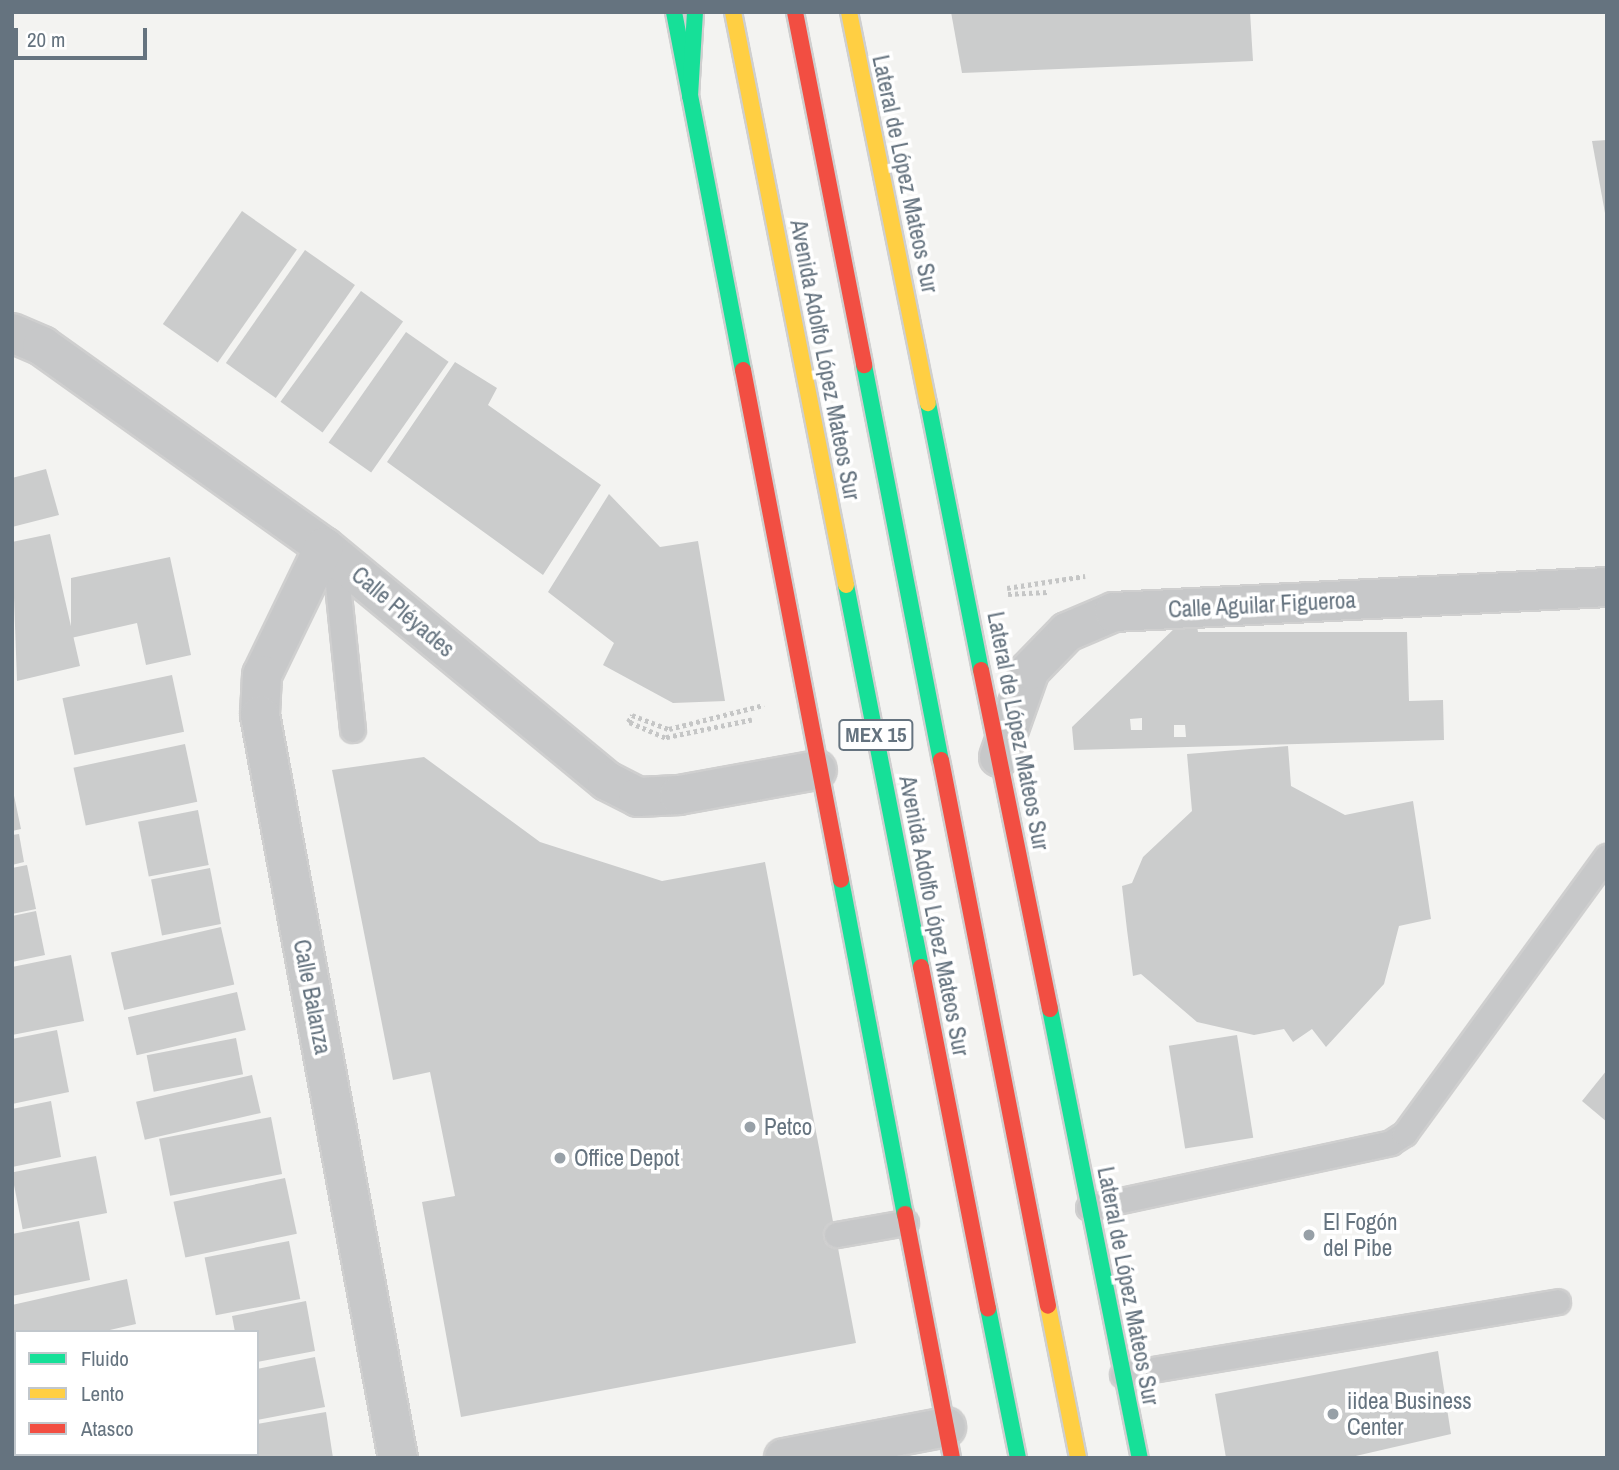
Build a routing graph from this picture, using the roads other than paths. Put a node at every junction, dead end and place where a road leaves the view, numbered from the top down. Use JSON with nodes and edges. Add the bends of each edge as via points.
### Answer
{"nodes":[{"id":1,"x":674,"y":12,"type":"edge"},
{"id":2,"x":695,"y":12,"type":"edge"},
{"id":3,"x":733,"y":12,"type":"edge"},
{"id":4,"x":795,"y":12,"type":"edge"},
{"id":5,"x":849,"y":12,"type":"edge"},
{"id":6,"x":690,"y":96,"type":"junction"},
{"id":7,"x":12,"y":333,"type":"edge"},
{"id":8,"x":330,"y":551,"type":"junction"},
{"id":9,"x":1607,"y":587,"type":"edge"},
{"id":10,"x":353,"y":730,"type":"dead end"},
{"id":11,"x":999,"y":757,"type":"junction"},
{"id":12,"x":817,"y":770,"type":"junction"},
{"id":13,"x":1607,"y":857,"type":"edge"},
{"id":14,"x":1089,"y":1208,"type":"junction"},
{"id":15,"x":906,"y":1223,"type":"junction"},
{"id":16,"x":837,"y":1235,"type":"dead end"},
{"id":17,"x":1558,"y":1302,"type":"dead end"},
{"id":18,"x":1123,"y":1375,"type":"junction"},
{"id":19,"x":949,"y":1442,"type":"edge"},
{"id":20,"x":398,"y":1458,"type":"edge"},
{"id":21,"x":784,"y":1458,"type":"edge"},
{"id":22,"x":1018,"y":1458,"type":"edge"},
{"id":23,"x":1078,"y":1458,"type":"edge"},
{"id":24,"x":1140,"y":1458,"type":"edge"}],
"edges":[{"from":1,"to":6,"type":"main road"},
{"from":2,"to":6,"type":"main road"},
{"from":3,"to":22,"type":"main road","name":"Avenida Adolfo López Mateos Sur","number":"MEX 15"},
{"from":4,"to":23,"type":"main road","name":"Avenida Adolfo López Mateos Sur","number":"MEX 15"},
{"from":5,"to":11,"type":"main road","name":"Lateral de López Mateos Sur"},
{"from":6,"to":12,"type":"main road"},
{"from":7,"to":8,"type":"street","name":"Calle Pléyades","via":[[43,346]]},
{"from":8,"to":10,"type":"lane"},
{"from":8,"to":12,"type":"street","name":"Calle Pléyades","via":[[607,781],[638,797]]},
{"from":8,"to":20,"type":"street","name":"Calle Balanza","via":[[262,675],[260,715]]},
{"from":9,"to":11,"type":"street","name":"Calle Aguilar Figueroa","via":[[1114,612],[1067,632],[1030,670]]},
{"from":11,"to":14,"type":"main road","name":"Lateral de López Mateos Sur"},
{"from":12,"to":15,"type":"main road"},
{"from":13,"to":14,"type":"lane","via":[[1405,1134],[1391,1143]]},
{"from":14,"to":18,"type":"main road","name":"Lateral de López Mateos Sur"},
{"from":15,"to":16,"type":"lane"},
{"from":15,"to":19,"type":"main road"},
{"from":17,"to":18,"type":"lane"},
{"from":18,"to":24,"type":"main road","name":"Lateral de López Mateos Sur"},
{"from":19,"to":21,"type":"street"}]}
